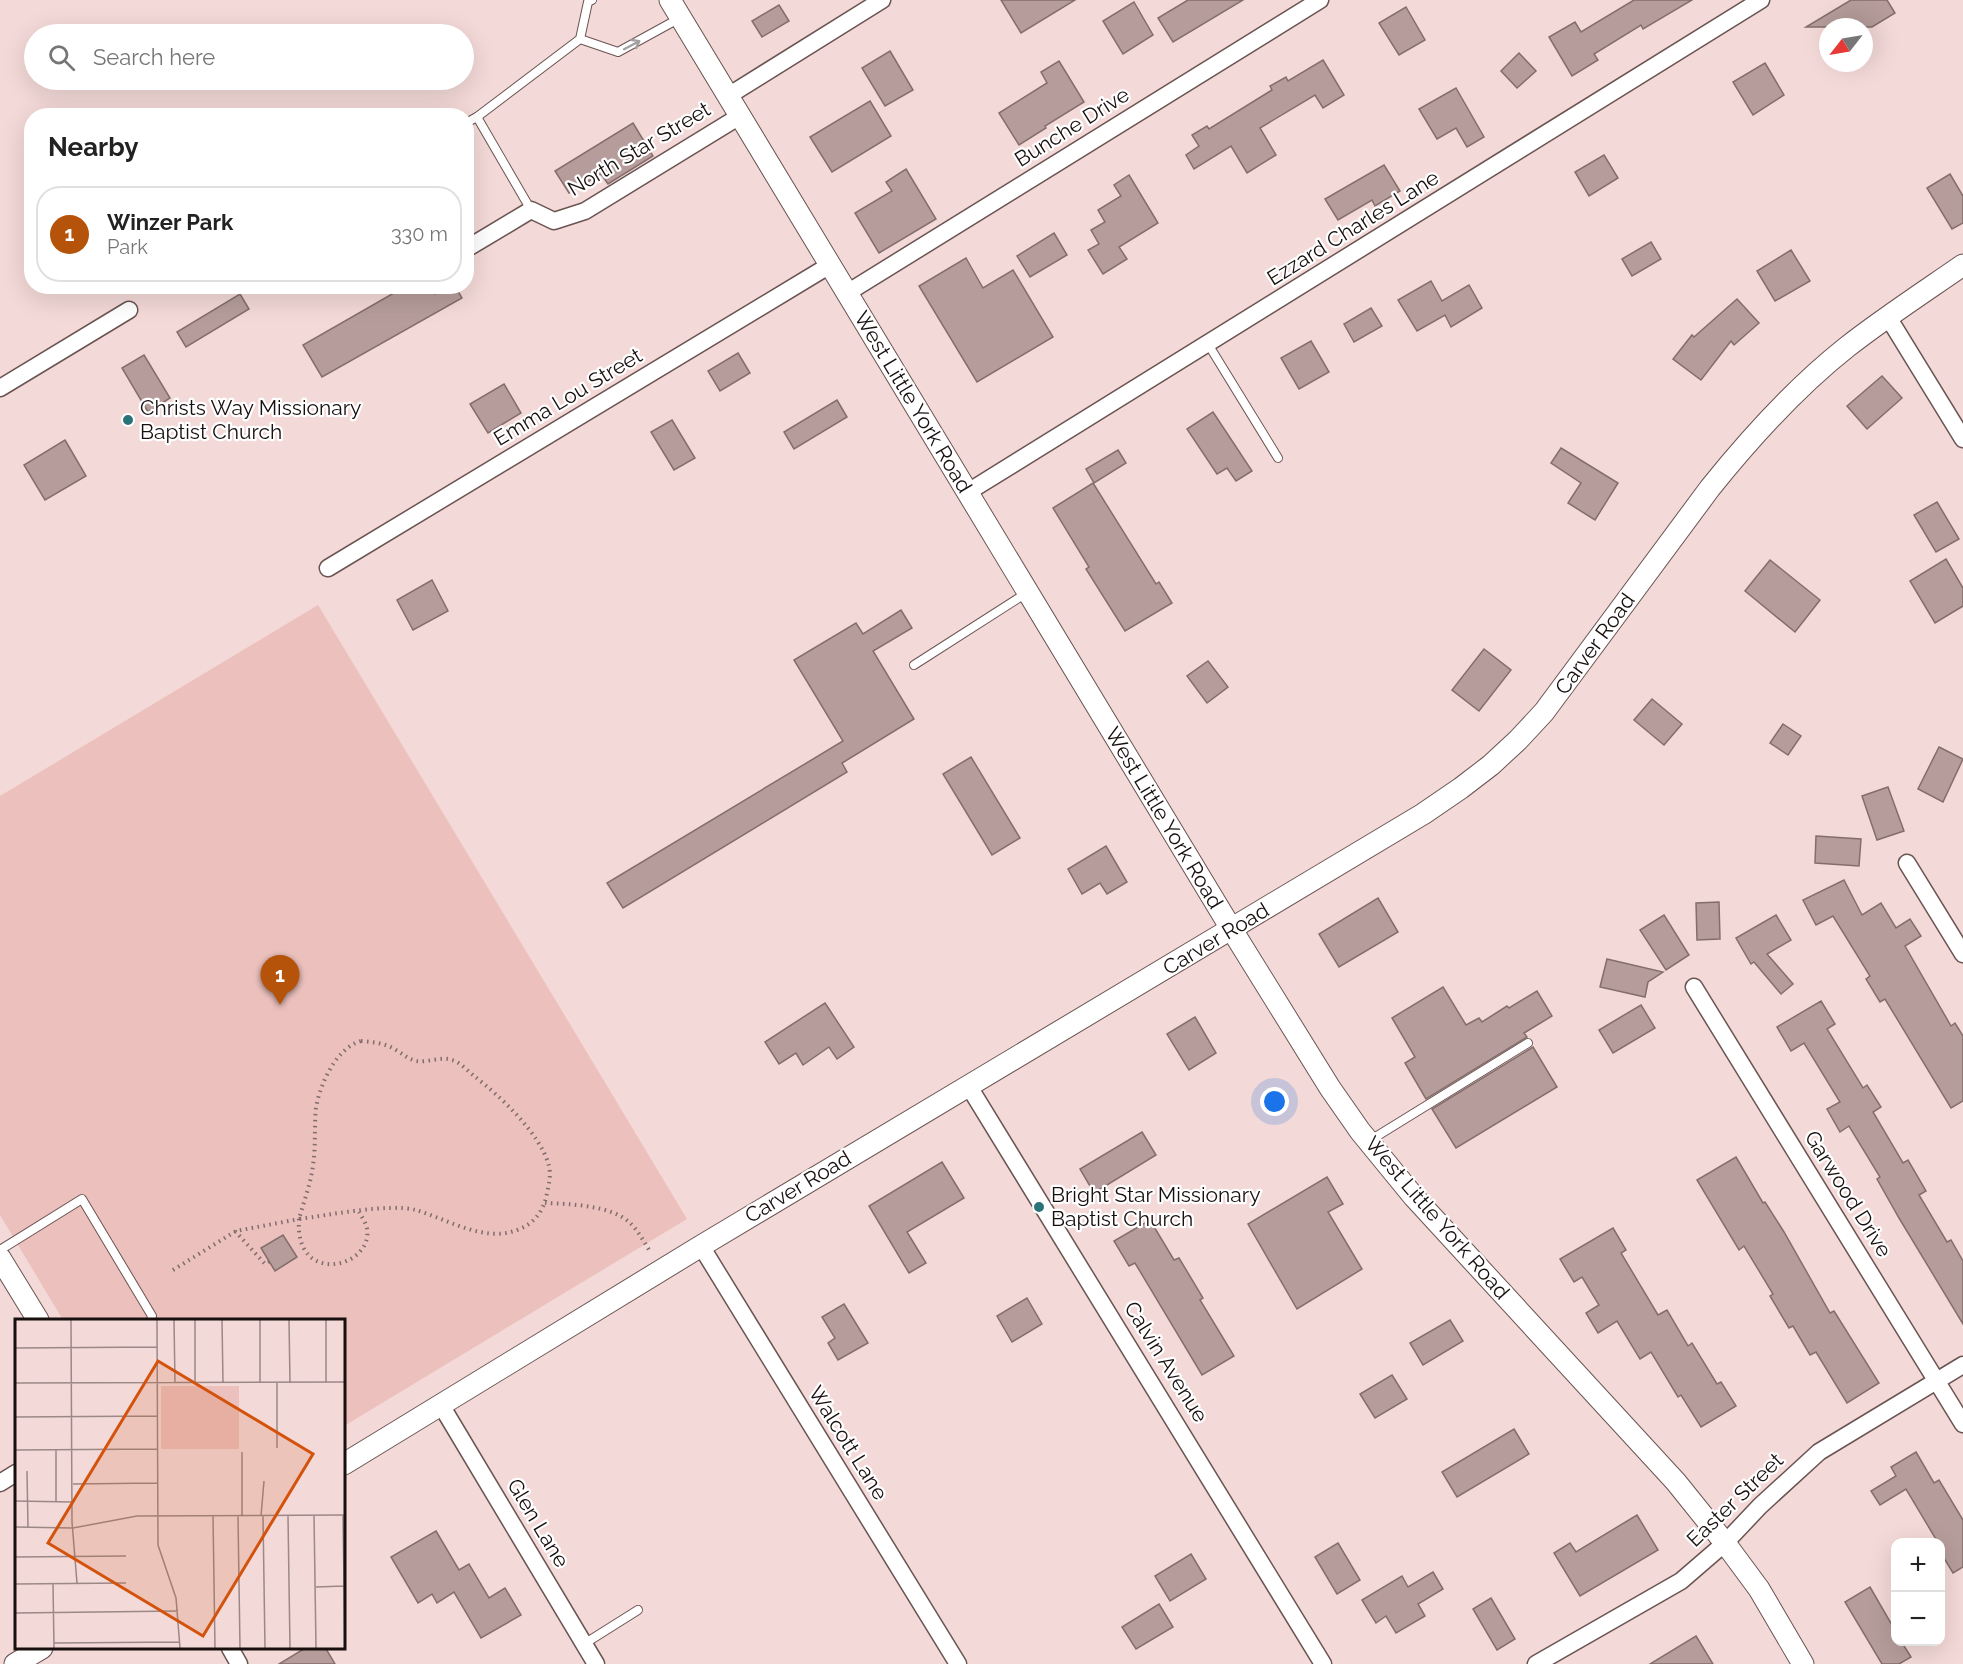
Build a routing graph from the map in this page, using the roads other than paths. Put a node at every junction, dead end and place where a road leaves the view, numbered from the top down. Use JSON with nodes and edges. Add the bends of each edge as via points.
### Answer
{"nodes":[{"id":1,"x":592,"y":0,"type":"edge"},
{"id":2,"x":670,"y":0,"type":"edge"},
{"id":3,"x":882,"y":0,"type":"edge"},
{"id":4,"x":1320,"y":0,"type":"edge"},
{"id":5,"x":1761,"y":0,"type":"edge"},
{"id":6,"x":681,"y":18,"type":"junction"},
{"id":7,"x":580,"y":39,"type":"junction"},
{"id":8,"x":728,"y":96,"type":"junction"},
{"id":9,"x":740,"y":116,"type":"junction"},
{"id":10,"x":477,"y":117,"type":"junction"},
{"id":11,"x":474,"y":119,"type":"edge"},
{"id":12,"x":531,"y":210,"type":"junction"},
{"id":13,"x":474,"y":244,"type":"edge"},
{"id":14,"x":830,"y":265,"type":"junction"},
{"id":15,"x":1963,"y":265,"type":"edge"},
{"id":16,"x":847,"y":293,"type":"junction"},
{"id":17,"x":129,"y":310,"type":"dead end"},
{"id":18,"x":1888,"y":317,"type":"junction"},
{"id":19,"x":1208,"y":344,"type":"junction"},
{"id":20,"x":0,"y":388,"type":"edge"},
{"id":21,"x":1963,"y":439,"type":"edge"},
{"id":22,"x":1278,"y":458,"type":"dead end"},
{"id":23,"x":968,"y":492,"type":"junction"},
{"id":24,"x":328,"y":568,"type":"dead end"},
{"id":25,"x":1028,"y":592,"type":"junction"},
{"id":26,"x":915,"y":665,"type":"dead end"},
{"id":27,"x":1907,"y":863,"type":"dead end"},
{"id":28,"x":1232,"y":930,"type":"junction"},
{"id":29,"x":1963,"y":954,"type":"edge"},
{"id":30,"x":1694,"y":987,"type":"dead end"},
{"id":31,"x":1528,"y":1043,"type":"dead end"},
{"id":32,"x":968,"y":1085,"type":"junction"},
{"id":33,"x":1369,"y":1142,"type":"junction"},
{"id":34,"x":701,"y":1246,"type":"junction"},
{"id":35,"x":0,"y":1257,"type":"edge"},
{"id":36,"x":37,"y":1319,"type":"edge"},
{"id":37,"x":151,"y":1319,"type":"edge"},
{"id":38,"x":1963,"y":1365,"type":"edge"},
{"id":39,"x":1937,"y":1382,"type":"junction"},
{"id":40,"x":441,"y":1405,"type":"junction"},
{"id":41,"x":1963,"y":1424,"type":"edge"},
{"id":42,"x":345,"y":1463,"type":"edge"},
{"id":43,"x":15,"y":1474,"type":"edge"},
{"id":44,"x":0,"y":1483,"type":"edge"},
{"id":45,"x":1725,"y":1543,"type":"junction"},
{"id":46,"x":638,"y":1610,"type":"dead end"},
{"id":47,"x":584,"y":1644,"type":"junction"},
{"id":48,"x":39,"y":1649,"type":"edge"},
{"id":49,"x":231,"y":1649,"type":"edge"},
{"id":50,"x":15,"y":1664,"type":"edge"},
{"id":51,"x":239,"y":1664,"type":"edge"},
{"id":52,"x":596,"y":1664,"type":"edge"},
{"id":53,"x":958,"y":1664,"type":"edge"},
{"id":54,"x":1323,"y":1664,"type":"edge"},
{"id":55,"x":1536,"y":1664,"type":"edge"},
{"id":56,"x":1803,"y":1664,"type":"edge"}],
"edges":[{"from":1,"to":7,"type":"lane","via":[[588,2]]},
{"from":2,"to":6,"type":"street","name":"West Little York Road"},
{"from":3,"to":8,"type":"street"},
{"from":4,"to":16,"type":"street","name":"Bunche Drive"},
{"from":5,"to":19,"type":"street","name":"Ezzard Charles Lane"},
{"from":7,"to":6,"type":"lane","one_way":true,"via":[[618,52]]},
{"from":6,"to":8,"type":"street","name":"West Little York Road"},
{"from":7,"to":10,"type":"lane"},
{"from":8,"to":9,"type":"street","name":"West Little York Road"},
{"from":9,"to":12,"type":"street","name":"North Star Street","via":[[585,211],[554,221]]},
{"from":9,"to":14,"type":"street","name":"West Little York Road"},
{"from":10,"to":11,"type":"lane"},
{"from":10,"to":12,"type":"lane"},
{"from":12,"to":13,"type":"street"},
{"from":14,"to":16,"type":"street","name":"West Little York Road"},
{"from":14,"to":24,"type":"street","name":"Emma Lou Street"},
{"from":15,"to":18,"type":"street","name":"Carver Road"},
{"from":16,"to":23,"type":"street","name":"West Little York Road"},
{"from":17,"to":20,"type":"street"},
{"from":18,"to":21,"type":"street"},
{"from":18,"to":28,"type":"street","name":"Carver Road","via":[[1789,398],[1736,457],[1544,712],[1518,740],[1433,808]]},
{"from":19,"to":22,"type":"lane"},
{"from":19,"to":23,"type":"street","name":"Ezzard Charles Lane"},
{"from":23,"to":25,"type":"street","name":"West Little York Road"},
{"from":25,"to":26,"type":"lane"},
{"from":25,"to":28,"type":"street","name":"West Little York Road"},
{"from":27,"to":29,"type":"street"},
{"from":28,"to":32,"type":"street","name":"Carver Road"},
{"from":28,"to":33,"type":"street","name":"West Little York Road","via":[[1330,1088]]},
{"from":30,"to":39,"type":"street","name":"Garwood Drive"},
{"from":31,"to":33,"type":"lane"},
{"from":32,"to":34,"type":"street","name":"Carver Road"},
{"from":32,"to":54,"type":"street","name":"Calvin Avenue"},
{"from":33,"to":45,"type":"street","name":"West Little York Road","via":[[1414,1197],[1676,1482]]},
{"from":34,"to":40,"type":"street","name":"Carver Road"},
{"from":34,"to":53,"type":"street","name":"Walcott Lane"},
{"from":35,"to":36,"type":"street"},
{"from":35,"to":37,"type":"lane","via":[[82,1198]]},
{"from":38,"to":39,"type":"street","name":"Easter Street"},
{"from":39,"to":41,"type":"street","name":"Garwood Drive"},
{"from":39,"to":45,"type":"street","name":"Easter Street","via":[[1819,1452]]},
{"from":40,"to":42,"type":"street","name":"Carver Road"},
{"from":40,"to":47,"type":"street","name":"Glen Lane"},
{"from":43,"to":44,"type":"street"},
{"from":45,"to":55,"type":"street","name":"Easter Street","via":[[1681,1581]]},
{"from":45,"to":56,"type":"street","name":"West Little York Road"},
{"from":46,"to":47,"type":"lane"},
{"from":47,"to":52,"type":"street","name":"Glen Lane"},
{"from":48,"to":50,"type":"street"},
{"from":49,"to":51,"type":"street"}]}
